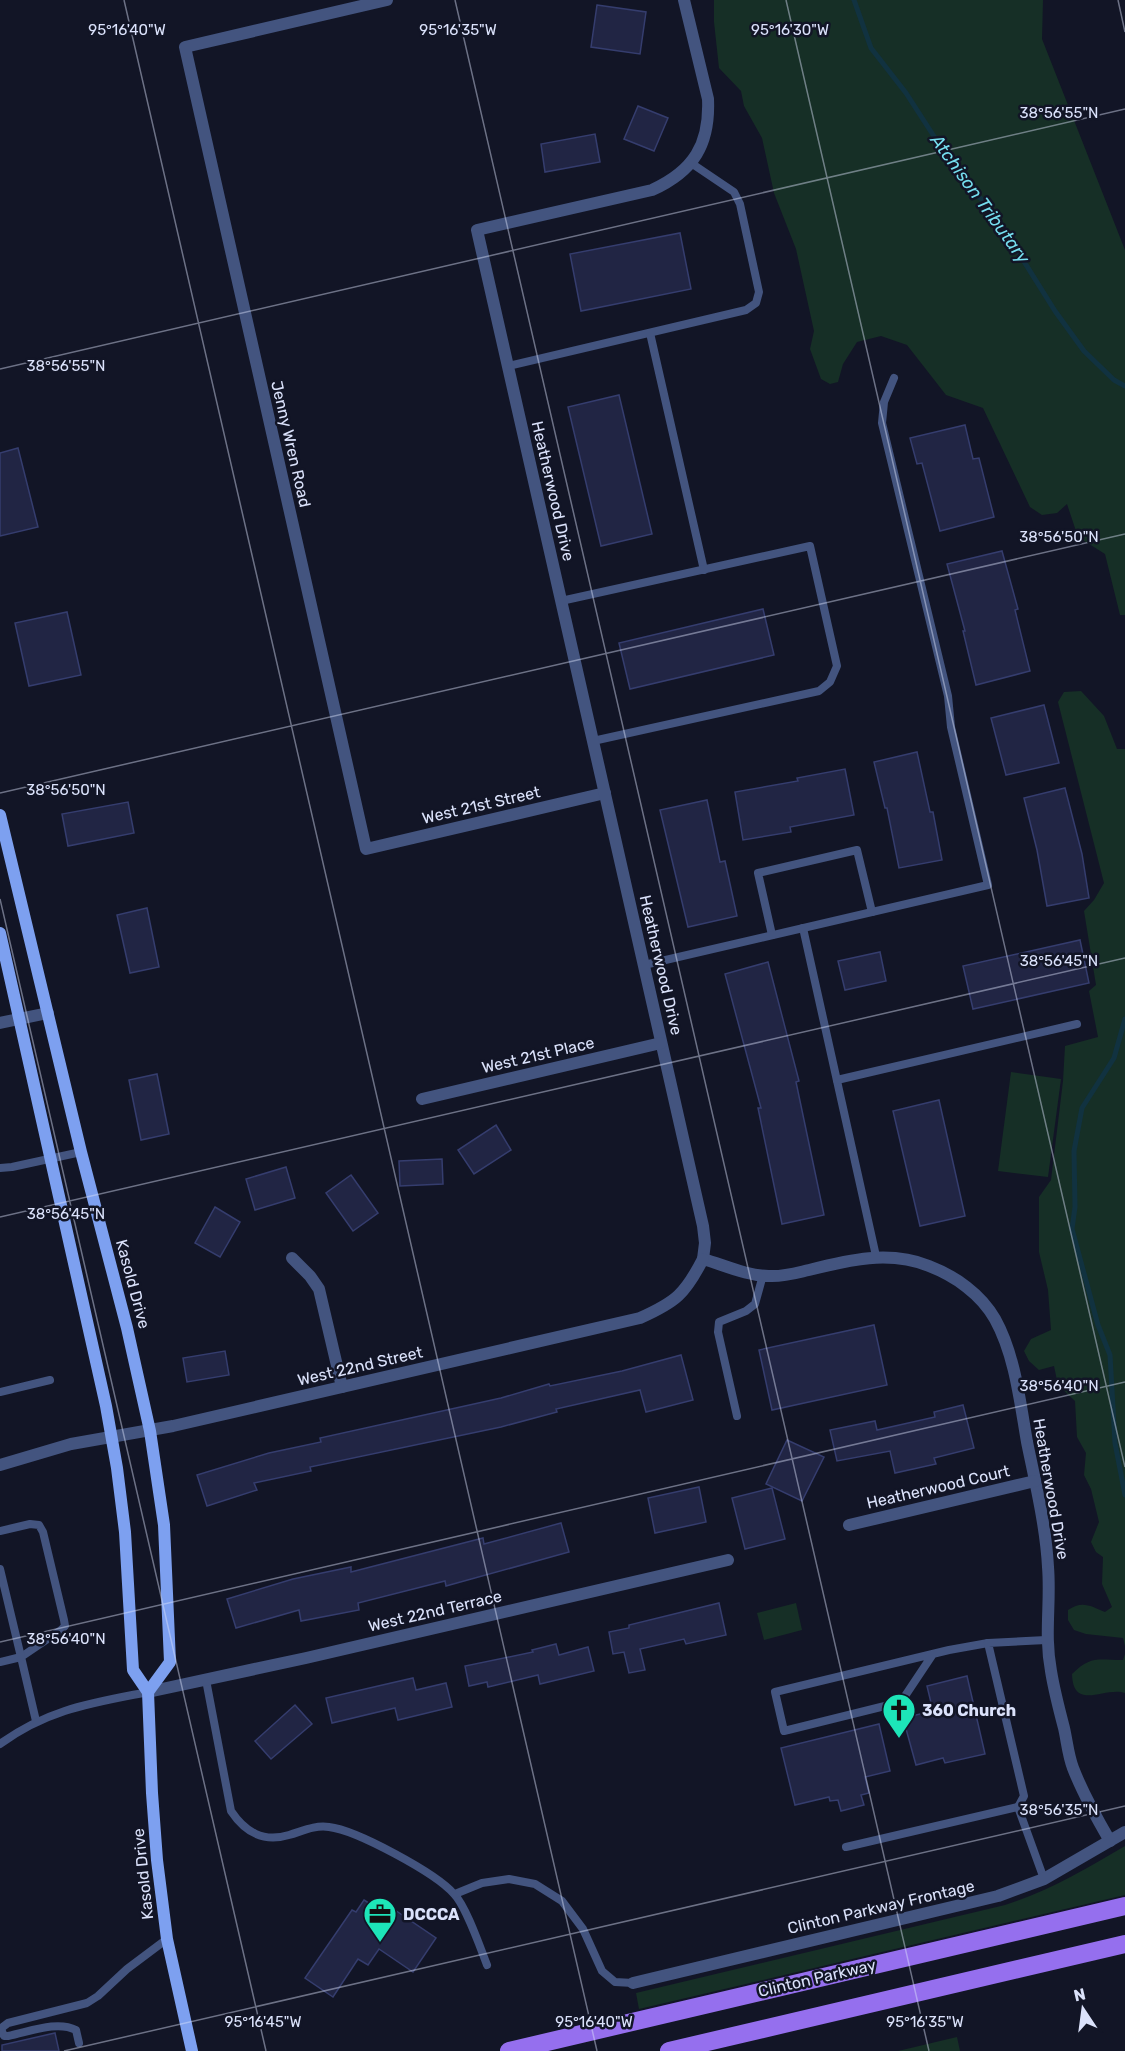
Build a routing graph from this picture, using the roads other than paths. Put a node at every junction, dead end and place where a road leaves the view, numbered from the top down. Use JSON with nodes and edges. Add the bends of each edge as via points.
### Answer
{"nodes":[{"id":1,"x":387,"y":0,"type":"edge"},
{"id":2,"x":684,"y":0,"type":"edge"},
{"id":3,"x":691,"y":163,"type":"junction"},
{"id":4,"x":650,"y":333,"type":"junction"},
{"id":5,"x":508,"y":366,"type":"junction"},
{"id":6,"x":894,"y":378,"type":"dead end"},
{"id":7,"x":704,"y":570,"type":"junction"},
{"id":8,"x":561,"y":601,"type":"junction"},
{"id":9,"x":593,"y":741,"type":"junction"},
{"id":10,"x":605,"y":793,"type":"junction"},
{"id":11,"x":0,"y":815,"type":"edge"},
{"id":12,"x":366,"y":849,"type":"joint"},
{"id":13,"x":872,"y":912,"type":"junction"},
{"id":14,"x":803,"y":928,"type":"junction"},
{"id":15,"x":0,"y":933,"type":"edge"},
{"id":16,"x":772,"y":935,"type":"junction"},
{"id":17,"x":644,"y":965,"type":"junction"},
{"id":18,"x":48,"y":1013,"type":"junction"},
{"id":19,"x":19,"y":1019,"type":"junction"},
{"id":20,"x":0,"y":1023,"type":"edge"},
{"id":21,"x":1077,"y":1024,"type":"dead end"},
{"id":22,"x":661,"y":1044,"type":"junction"},
{"id":23,"x":837,"y":1080,"type":"junction"},
{"id":24,"x":422,"y":1099,"type":"dead end"},
{"id":25,"x":81,"y":1152,"type":"junction"},
{"id":26,"x":50,"y":1159,"type":"junction"},
{"id":27,"x":0,"y":1168,"type":"edge"},
{"id":28,"x":876,"y":1256,"type":"junction"},
{"id":29,"x":292,"y":1258,"type":"dead end"},
{"id":30,"x":704,"y":1259,"type":"junction"},
{"id":31,"x":763,"y":1275,"type":"junction"},
{"id":32,"x":50,"y":1380,"type":"dead end"},
{"id":33,"x":342,"y":1387,"type":"junction"},
{"id":34,"x":0,"y":1392,"type":"edge"},
{"id":35,"x":737,"y":1416,"type":"dead end"},
{"id":36,"x":150,"y":1431,"type":"junction"},
{"id":37,"x":112,"y":1437,"type":"junction"},
{"id":38,"x":0,"y":1465,"type":"edge"},
{"id":39,"x":1035,"y":1481,"type":"junction"},
{"id":40,"x":849,"y":1524,"type":"dead end"},
{"id":41,"x":0,"y":1531,"type":"edge"},
{"id":42,"x":728,"y":1560,"type":"dead end"},
{"id":43,"x":0,"y":1569,"type":"edge"},
{"id":44,"x":1046,"y":1640,"type":"junction"},
{"id":45,"x":988,"y":1643,"type":"junction"},
{"id":46,"x":933,"y":1654,"type":"junction"},
{"id":47,"x":21,"y":1657,"type":"junction"},
{"id":48,"x":0,"y":1662,"type":"edge"},
{"id":49,"x":206,"y":1680,"type":"junction"},
{"id":50,"x":148,"y":1692,"type":"junction"},
{"id":51,"x":36,"y":1721,"type":"junction"},
{"id":52,"x":0,"y":1744,"type":"edge"},
{"id":53,"x":1018,"y":1807,"type":"junction"},
{"id":54,"x":1125,"y":1832,"type":"edge"},
{"id":55,"x":1110,"y":1841,"type":"junction"},
{"id":56,"x":846,"y":1847,"type":"dead end"},
{"id":57,"x":1044,"y":1879,"type":"junction"},
{"id":58,"x":455,"y":1894,"type":"junction"},
{"id":59,"x":1125,"y":1906,"type":"edge"},
{"id":60,"x":167,"y":1939,"type":"junction"},
{"id":61,"x":1125,"y":1944,"type":"edge"},
{"id":62,"x":487,"y":1965,"type":"dead end"},
{"id":63,"x":633,"y":1983,"type":"joint"},
{"id":64,"x":1,"y":2029,"type":"edge"},
{"id":65,"x":80,"y":2043,"type":"dead end"},
{"id":66,"x":192,"y":2051,"type":"edge"},
{"id":67,"x":508,"y":2051,"type":"edge"},
{"id":68,"x":669,"y":2051,"type":"edge"}],
"edges":[{"from":1,"to":12,"type":"street","name":"Jenny Wren Road","via":[[185,47]]},
{"from":2,"to":3,"type":"street","name":"Heatherwood Drive","via":[[708,99],[705,131]]},
{"from":3,"to":4,"type":"lane","via":[[734,192],[759,292],[756,303],[746,310]]},
{"from":3,"to":5,"type":"street","name":"Heatherwood Drive","via":[[678,176],[652,190],[477,230]]},
{"from":4,"to":5,"type":"lane"},
{"from":4,"to":7,"type":"lane"},
{"from":5,"to":8,"type":"street","name":"Heatherwood Drive"},
{"from":6,"to":13,"type":"lane","via":[[884,402],[882,423],[948,696],[951,727],[988,885]]},
{"from":7,"to":8,"type":"lane"},
{"from":7,"to":9,"type":"lane","via":[[810,546],[837,666],[830,682],[819,691]]},
{"from":8,"to":9,"type":"street","name":"Heatherwood Drive"},
{"from":9,"to":10,"type":"street","name":"Heatherwood Drive"},
{"from":10,"to":12,"type":"street","name":"West 21st Street"},
{"from":10,"to":17,"type":"street","name":"Heatherwood Drive"},
{"from":11,"to":18,"type":"main road","name":"Kasold Drive"},
{"from":13,"to":14,"type":"lane"},
{"from":13,"to":16,"type":"lane","via":[[858,850],[769,870],[758,873]]},
{"from":14,"to":16,"type":"lane"},
{"from":14,"to":23,"type":"lane"},
{"from":15,"to":19,"type":"main road","name":"Kasold Drive"},
{"from":16,"to":17,"type":"lane"},
{"from":17,"to":22,"type":"street","name":"Heatherwood Drive"},
{"from":18,"to":19,"type":"street"},
{"from":18,"to":25,"type":"main road","name":"Kasold Drive"},
{"from":19,"to":20,"type":"street"},
{"from":19,"to":26,"type":"main road","name":"Kasold Drive"},
{"from":21,"to":23,"type":"lane"},
{"from":22,"to":24,"type":"street","name":"West 21st Place"},
{"from":22,"to":30,"type":"street","name":"Heatherwood Drive","via":[[702,1226]]},
{"from":23,"to":28,"type":"lane"},
{"from":25,"to":26,"type":"lane"},
{"from":25,"to":36,"type":"main road","name":"Kasold Drive"},
{"from":26,"to":27,"type":"lane"},
{"from":26,"to":37,"type":"main road","name":"Kasold Drive"},
{"from":28,"to":31,"type":"street","name":"Heatherwood Drive","via":[[788,1275]]},
{"from":28,"to":39,"type":"street","name":"Heatherwood Drive","via":[[928,1265],[952,1276],[994,1318],[1011,1364]]},
{"from":29,"to":33,"type":"street","via":[[319,1289]]},
{"from":30,"to":31,"type":"street","name":"Heatherwood Drive"},
{"from":30,"to":33,"type":"street","name":"West 22nd Street","via":[[679,1297],[640,1318]]},
{"from":31,"to":35,"type":"lane","via":[[755,1304],[719,1322]]},
{"from":32,"to":34,"type":"lane"},
{"from":33,"to":36,"type":"street","name":"West 22nd Street"},
{"from":36,"to":37,"type":"street","name":"West 22nd Street"},
{"from":36,"to":50,"type":"main road","name":"Kasold Drive","via":[[164,1525],[170,1662]]},
{"from":37,"to":38,"type":"street","name":"West 22nd Street","via":[[71,1444]]},
{"from":37,"to":50,"type":"main road","name":"Kasold Drive","via":[[125,1532],[133,1670]]},
{"from":39,"to":40,"type":"street","name":"Heatherwood Court"},
{"from":39,"to":44,"type":"street","name":"Heatherwood Drive","via":[[1048,1566]]},
{"from":41,"to":47,"type":"lane","via":[[39,1525],[65,1626]]},
{"from":42,"to":49,"type":"street","name":"West 22nd Terrace"},
{"from":43,"to":47,"type":"lane"},
{"from":44,"to":45,"type":"lane"},
{"from":44,"to":55,"type":"street","name":"Heatherwood Drive","via":[[1072,1765]]},
{"from":45,"to":46,"type":"lane"},
{"from":45,"to":53,"type":"lane","via":[[1024,1796]]},
{"from":46,"to":46,"type":"lane","via":[[775,1692],[784,1731],[901,1702]]},
{"from":47,"to":48,"type":"lane"},
{"from":47,"to":51,"type":"lane"},
{"from":49,"to":50,"type":"street","name":"West 22nd Terrace"},
{"from":49,"to":58,"type":"lane","via":[[231,1810],[240,1824],[265,1837],[287,1836],[309,1827],[343,1830],[422,1869]]},
{"from":50,"to":51,"type":"lane","via":[[66,1709]]},
{"from":50,"to":60,"type":"main road","name":"Kasold Drive","via":[[155,1838]]},
{"from":51,"to":52,"type":"lane"},
{"from":53,"to":56,"type":"lane"},
{"from":53,"to":57,"type":"lane"},
{"from":54,"to":55,"type":"street","name":"Clinton Parkway Frontage"},
{"from":55,"to":57,"type":"street","name":"Clinton Parkway Frontage"},
{"from":57,"to":63,"type":"street","name":"Clinton Parkway Frontage","via":[[998,1896]]},
{"from":58,"to":62,"type":"lane"},
{"from":58,"to":63,"type":"lane","via":[[482,1883],[509,1879],[535,1884],[562,1901],[583,1929],[603,1971],[615,1982]]},
{"from":59,"to":67,"type":"main road","name":"Clinton Parkway"},
{"from":60,"to":64,"type":"lane","via":[[87,2003],[8,2023]]},
{"from":60,"to":66,"type":"main road","name":"Kasold Drive"},
{"from":61,"to":68,"type":"main road"},
{"from":64,"to":65,"type":"lane","via":[[8,2036],[70,2027],[76,2030]]}]}
